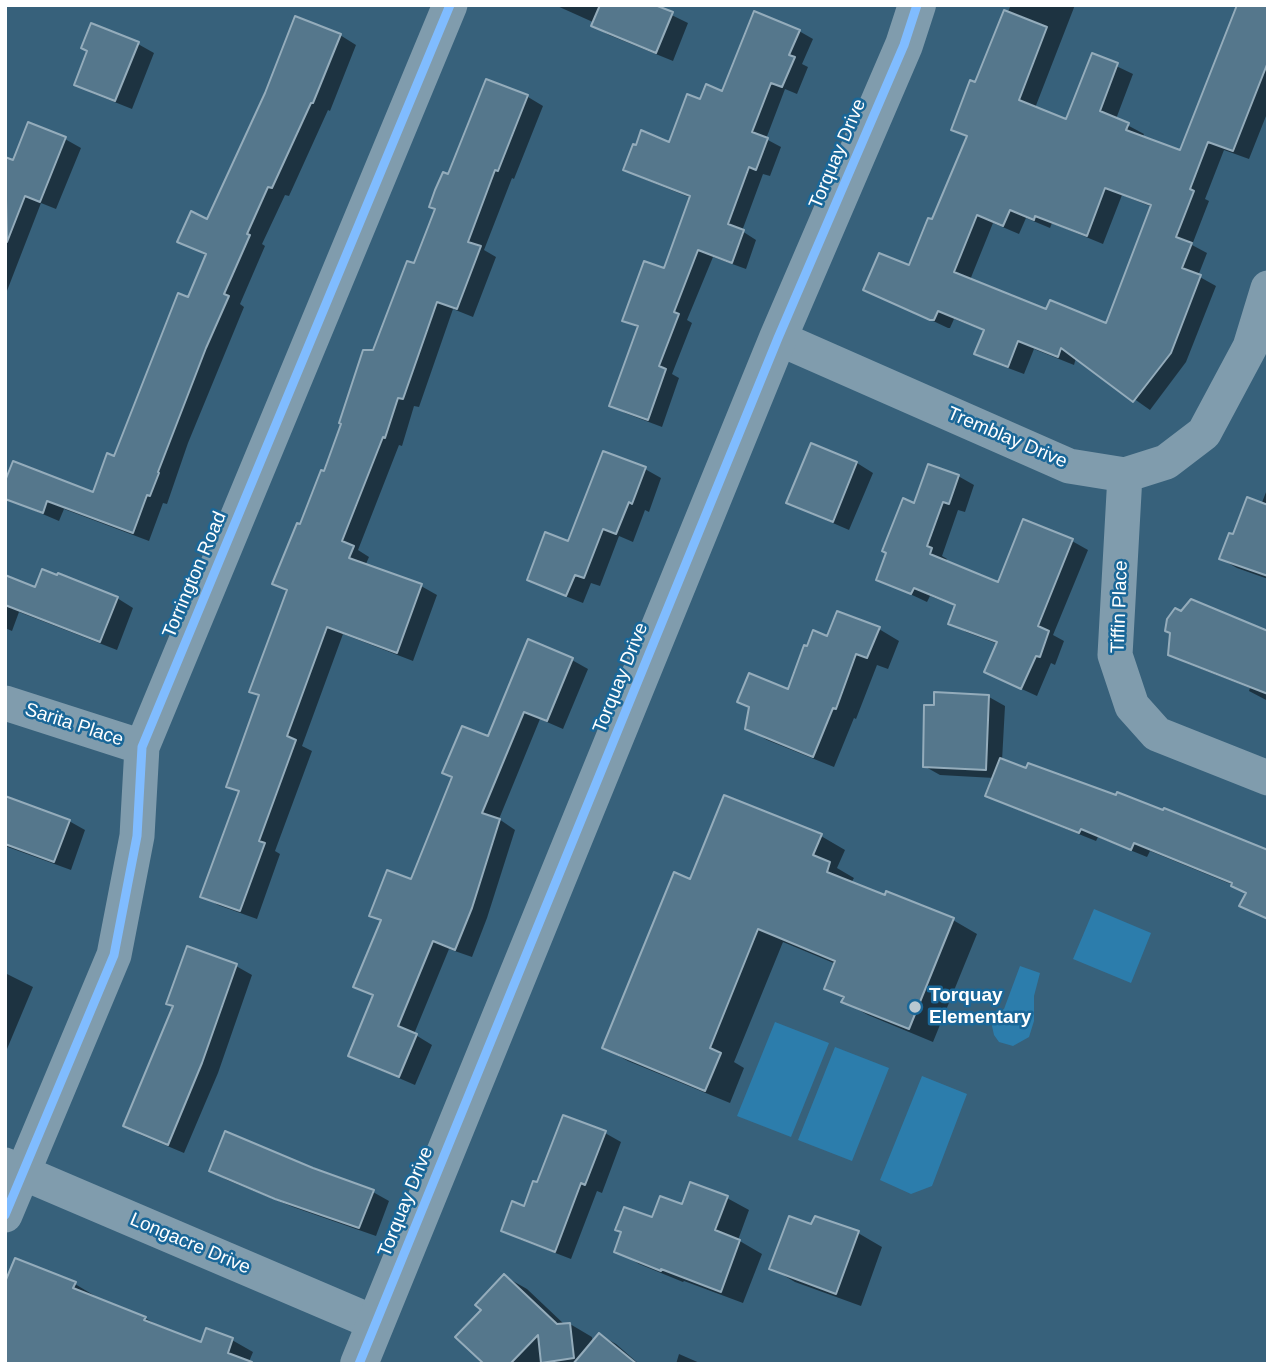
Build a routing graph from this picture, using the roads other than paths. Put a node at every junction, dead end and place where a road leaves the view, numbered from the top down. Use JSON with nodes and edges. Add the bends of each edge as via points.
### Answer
{"nodes":[{"id":1,"x":450,"y":5,"type":"edge"},
{"id":2,"x":917,"y":5,"type":"edge"},
{"id":3,"x":1268,"y":288,"type":"edge"},
{"id":4,"x":778,"y":338,"type":"junction"},
{"id":5,"x":1259,"y":350,"type":"edge"},
{"id":6,"x":1125,"y":475,"type":"junction"},
{"id":7,"x":5,"y":703,"type":"edge"},
{"id":8,"x":142,"y":747,"type":"junction"},
{"id":9,"x":1268,"y":778,"type":"edge"},
{"id":10,"x":15,"y":1169,"type":"edge"},
{"id":11,"x":5,"y":1215,"type":"edge"},
{"id":12,"x":375,"y":1323,"type":"junction"},
{"id":13,"x":359,"y":1364,"type":"edge"}],
"edges":[{"from":1,"to":8,"type":"street","name":"Torrington Road"},
{"from":2,"to":4,"type":"street","name":"Torquay Drive"},
{"from":3,"to":5,"type":"street","name":"Tremblay Drive"},
{"from":4,"to":6,"type":"street","name":"Tremblay Drive","via":[[1069,466]]},
{"from":4,"to":12,"type":"street","name":"Torquay Drive"},
{"from":5,"to":6,"type":"street","name":"Tremblay Drive","via":[[1204,433],[1166,462]]},
{"from":6,"to":9,"type":"street","name":"Tiffin Place","via":[[1115,655],[1132,706],[1157,734]]},
{"from":7,"to":8,"type":"street","name":"Sarita Place"},
{"from":8,"to":10,"type":"street","name":"Torrington Road","via":[[137,836],[114,955]]},
{"from":10,"to":11,"type":"street","name":"Torrington Road"},
{"from":10,"to":12,"type":"street","name":"Longacre Drive"},
{"from":12,"to":13,"type":"street","name":"Torquay Drive"}]}
